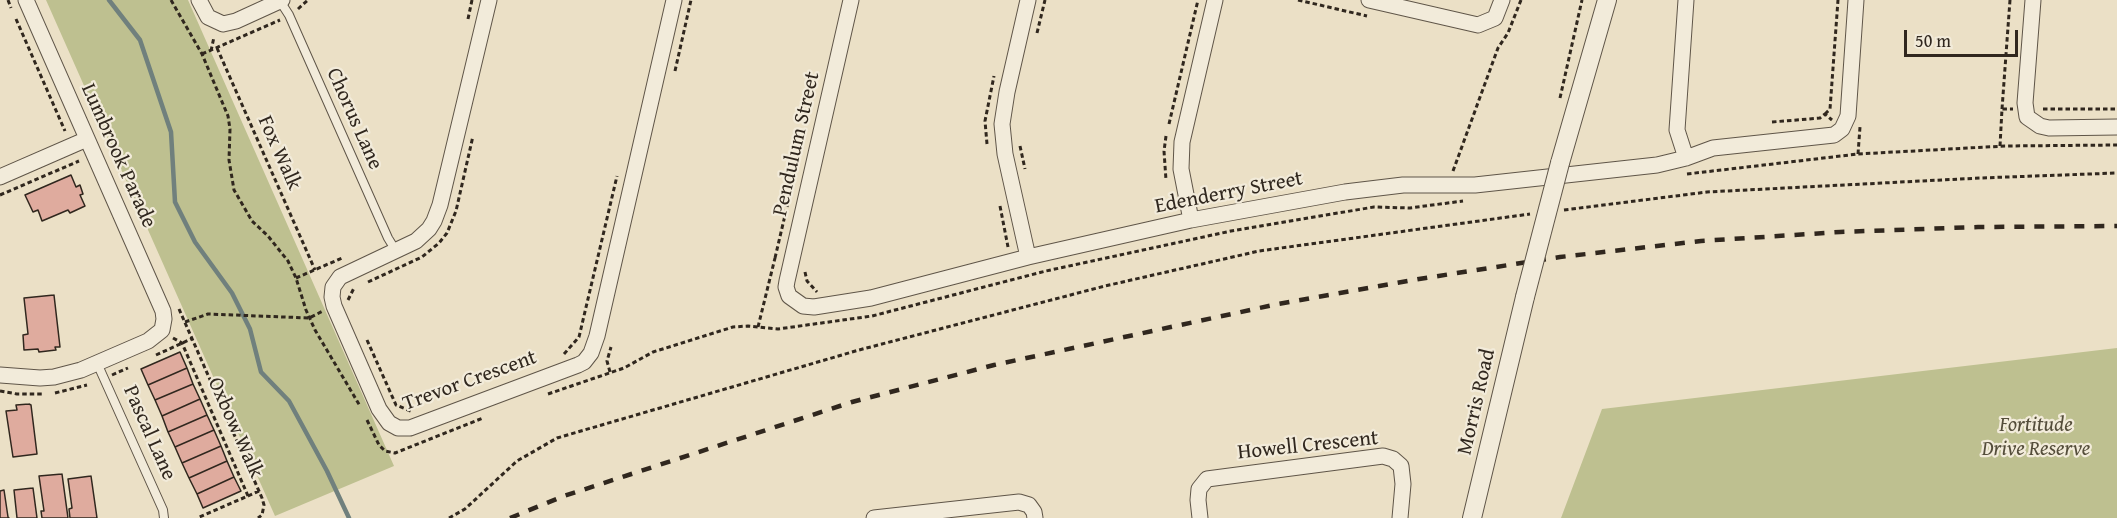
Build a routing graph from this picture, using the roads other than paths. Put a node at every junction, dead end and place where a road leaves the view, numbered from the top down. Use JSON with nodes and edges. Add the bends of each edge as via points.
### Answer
{"nodes":[{"id":1,"x":26,"y":0,"type":"edge"},
{"id":2,"x":199,"y":0,"type":"edge"},
{"id":3,"x":489,"y":0,"type":"edge"},
{"id":4,"x":674,"y":0,"type":"edge"},
{"id":5,"x":851,"y":0,"type":"edge"},
{"id":6,"x":1028,"y":0,"type":"edge"},
{"id":7,"x":1215,"y":0,"type":"edge"},
{"id":8,"x":1369,"y":0,"type":"edge"},
{"id":9,"x":1502,"y":0,"type":"edge"},
{"id":10,"x":1595,"y":0,"type":"edge"},
{"id":11,"x":1607,"y":0,"type":"edge"},
{"id":12,"x":1686,"y":0,"type":"edge"},
{"id":13,"x":1856,"y":0,"type":"edge"},
{"id":14,"x":2033,"y":0,"type":"edge"},
{"id":15,"x":281,"y":1,"type":"edge"},
{"id":16,"x":2117,"y":127,"type":"edge"},
{"id":17,"x":87,"y":139,"type":"junction"},
{"id":18,"x":1686,"y":158,"type":"junction"},
{"id":19,"x":1560,"y":163,"type":"junction"},
{"id":20,"x":0,"y":177,"type":"edge"},
{"id":21,"x":1191,"y":220,"type":"junction"},
{"id":22,"x":396,"y":251,"type":"junction"},
{"id":23,"x":1036,"y":256,"type":"junction"},
{"id":24,"x":789,"y":296,"type":"joint"},
{"id":25,"x":1525,"y":297,"type":"junction"},
{"id":26,"x":97,"y":363,"type":"junction"},
{"id":27,"x":0,"y":375,"type":"edge"},
{"id":28,"x":1032,"y":512,"type":"edge"},
{"id":29,"x":165,"y":518,"type":"edge"},
{"id":30,"x":874,"y":518,"type":"edge"},
{"id":31,"x":1200,"y":518,"type":"edge"},
{"id":32,"x":1400,"y":518,"type":"edge"},
{"id":33,"x":1472,"y":518,"type":"edge"},
{"id":34,"x":1479,"y":518,"type":"edge"}],
"edges":[{"from":1,"to":17,"type":"street","name":"Lumbrook Parade"},
{"from":2,"to":15,"type":"street","via":[[208,17],[223,24]]},
{"from":3,"to":22,"type":"street","name":"Trevor Crescent","via":[[438,213],[416,241]]},
{"from":4,"to":22,"type":"street","name":"Trevor Crescent","via":[[597,336],[584,362],[410,428],[394,427],[380,409],[332,297],[333,286],[340,277]]},
{"from":5,"to":24,"type":"street","name":"Pendulum Street","via":[[787,281]]},
{"from":6,"to":23,"type":"street","via":[[1002,124],[1005,154]]},
{"from":7,"to":21,"type":"street","via":[[1182,142],[1181,169]]},
{"from":8,"to":9,"type":"street","via":[[1478,25],[1495,18]]},
{"from":10,"to":19,"type":"street","name":"Morris Road"},
{"from":11,"to":19,"type":"street","name":"Morris Road"},
{"from":12,"to":18,"type":"street","via":[[1677,130]]},
{"from":13,"to":18,"type":"street","name":"Edenderry Street","via":[[1848,116],[1840,132],[1713,148]]},
{"from":14,"to":16,"type":"street","via":[[2027,117],[2049,128]]},
{"from":15,"to":22,"type":"lane","name":"Chorus Lane"},
{"from":17,"to":20,"type":"street"},
{"from":17,"to":26,"type":"street","name":"Lumbrook Parade","via":[[164,319],[162,330],[148,341]]},
{"from":18,"to":21,"type":"street","name":"Edenderry Street","via":[[1657,165],[1475,185],[1403,185],[1345,192]]},
{"from":19,"to":25,"type":"street","name":"Morris Road","bridge":true},
{"from":21,"to":23,"type":"street","name":"Edenderry Street"},
{"from":23,"to":24,"type":"street","name":"Edenderry Street","via":[[853,302],[808,307]]},
{"from":25,"to":33,"type":"street","name":"Morris Road"},
{"from":25,"to":34,"type":"street","name":"Morris Road"},
{"from":26,"to":27,"type":"street","via":[[54,377]]},
{"from":26,"to":29,"type":"lane","name":"Pascal Lane"},
{"from":28,"to":30,"type":"street","via":[[1019,502],[1009,502]]},
{"from":31,"to":32,"type":"street","name":"Howell Crescent","via":[[1199,489],[1207,479],[1383,456],[1401,466]]}]}
